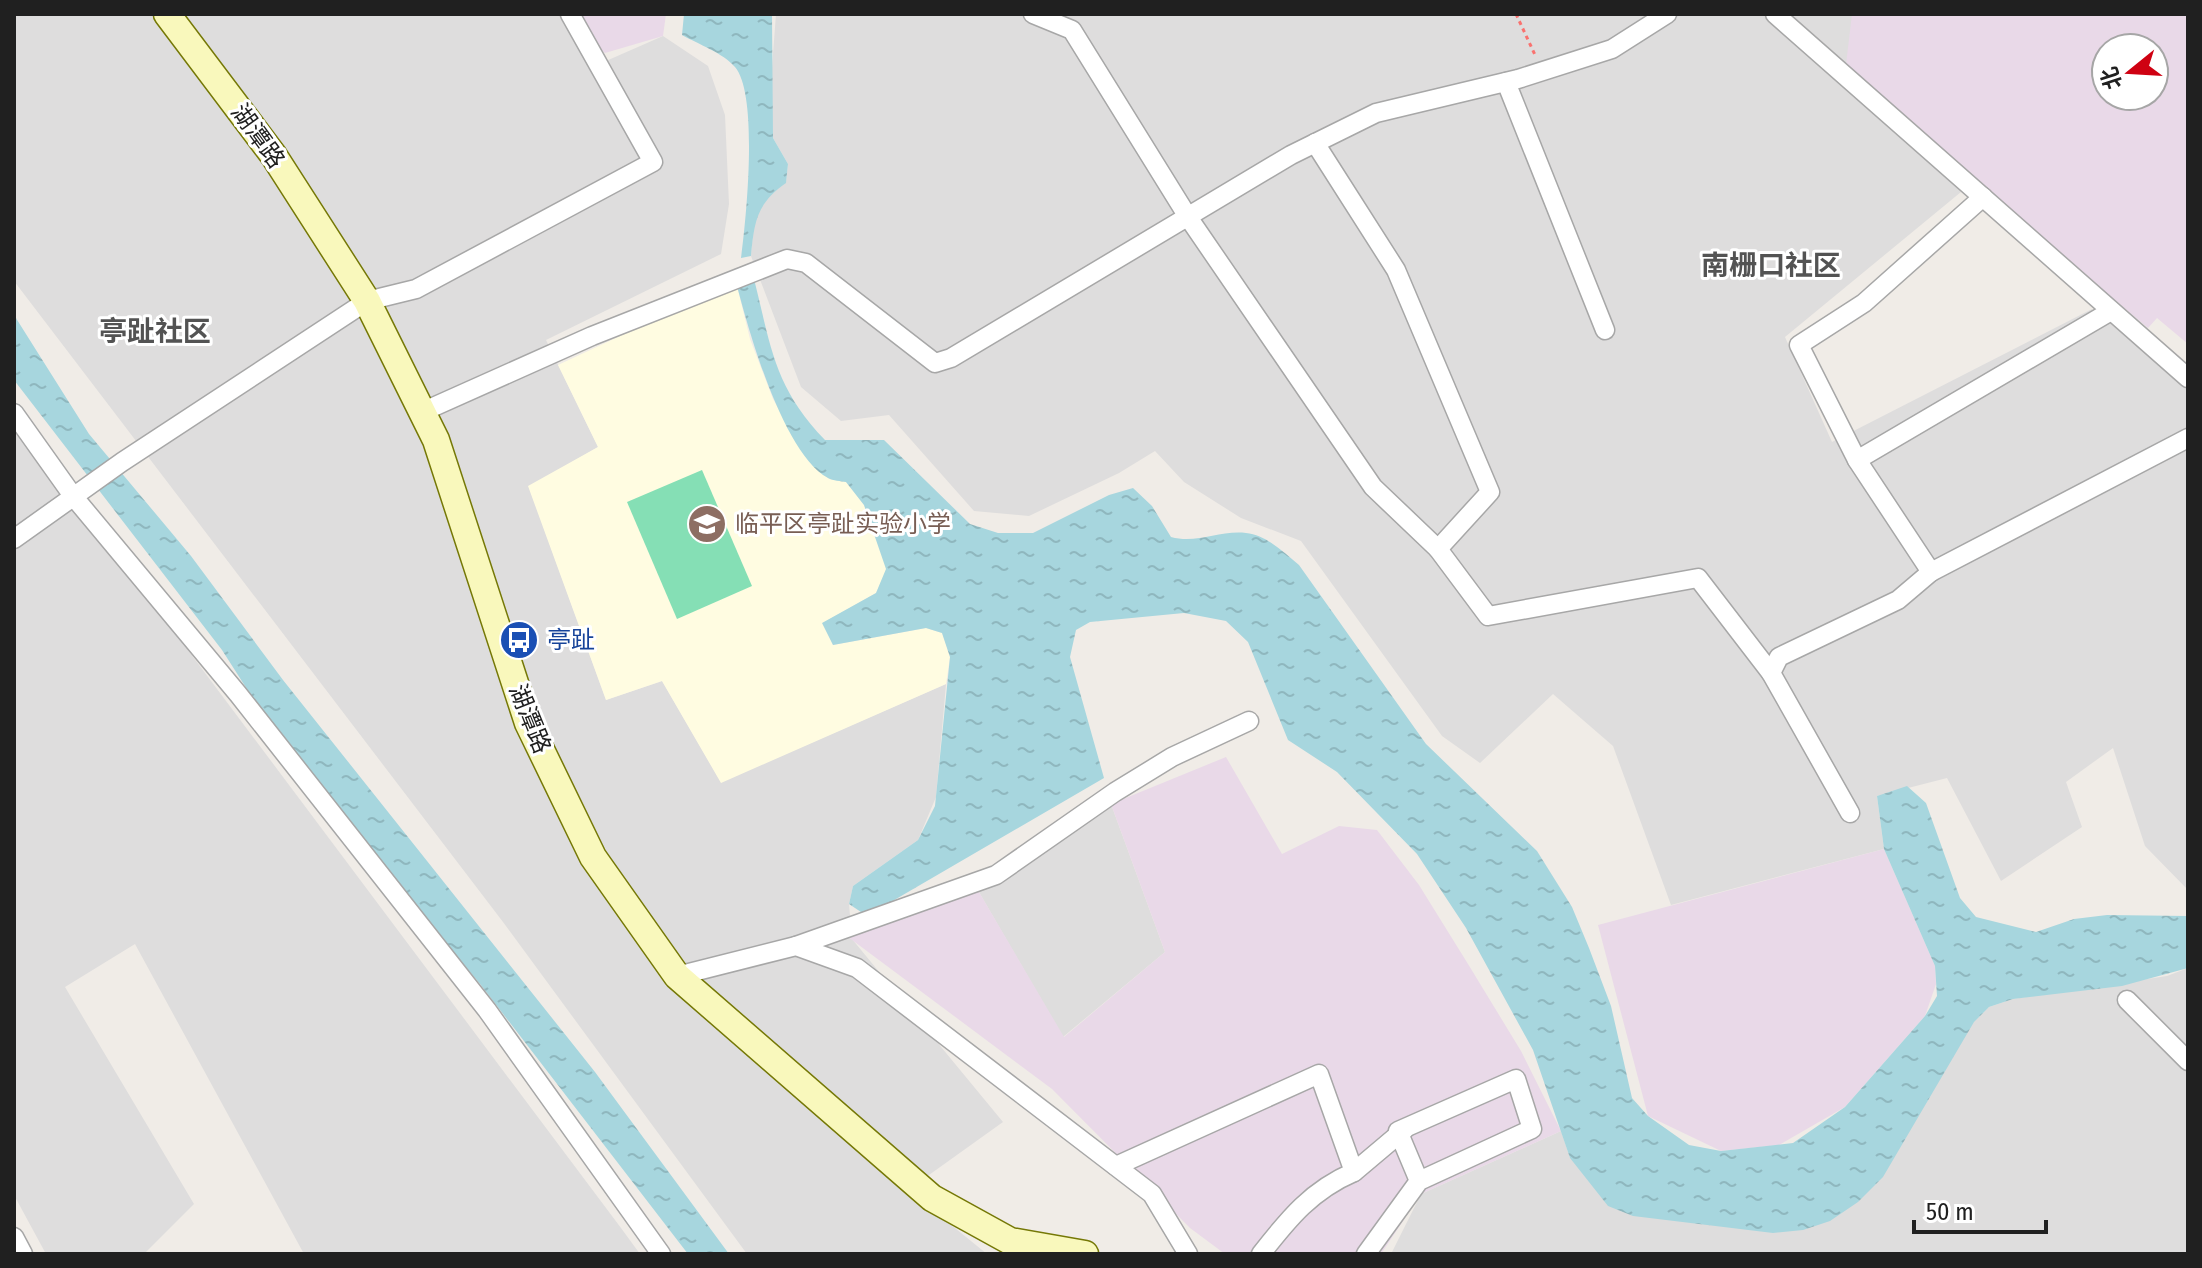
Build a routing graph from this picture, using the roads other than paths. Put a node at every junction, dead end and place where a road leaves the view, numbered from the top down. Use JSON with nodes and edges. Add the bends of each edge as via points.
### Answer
{"nodes":[{"id":1,"x":167,"y":14,"type":"edge"},
{"id":2,"x":570,"y":14,"type":"edge"},
{"id":3,"x":1033,"y":14,"type":"edge"},
{"id":4,"x":1667,"y":14,"type":"edge"},
{"id":5,"x":1775,"y":14,"type":"edge"},
{"id":6,"x":1506,"y":82,"type":"junction"},
{"id":7,"x":1315,"y":143,"type":"junction"},
{"id":8,"x":1983,"y":197,"type":"junction"},
{"id":9,"x":1188,"y":217,"type":"junction"},
{"id":10,"x":367,"y":301,"type":"junction"},
{"id":11,"x":2111,"y":311,"type":"junction"},
{"id":12,"x":1605,"y":330,"type":"dead end"},
{"id":13,"x":2188,"y":378,"type":"edge"},
{"id":14,"x":422,"y":412,"type":"junction"},
{"id":15,"x":14,"y":413,"type":"edge"},
{"id":16,"x":2188,"y":438,"type":"edge"},
{"id":17,"x":1857,"y":460,"type":"junction"},
{"id":18,"x":81,"y":491,"type":"junction"},
{"id":19,"x":14,"y":539,"type":"edge"},
{"id":20,"x":1438,"y":549,"type":"junction"},
{"id":21,"x":1931,"y":572,"type":"junction"},
{"id":22,"x":1771,"y":673,"type":"junction"},
{"id":23,"x":1249,"y":721,"type":"dead end"},
{"id":24,"x":1850,"y":813,"type":"dead end"},
{"id":25,"x":796,"y":946,"type":"junction"},
{"id":26,"x":677,"y":976,"type":"junction"},
{"id":27,"x":2127,"y":1000,"type":"dead end"},
{"id":28,"x":2188,"y":1061,"type":"edge"},
{"id":29,"x":1404,"y":1130,"type":"junction"},
{"id":30,"x":1116,"y":1166,"type":"junction"},
{"id":31,"x":1354,"y":1172,"type":"junction"},
{"id":32,"x":1419,"y":1181,"type":"junction"},
{"id":33,"x":14,"y":1237,"type":"edge"},
{"id":34,"x":23,"y":1254,"type":"edge"},
{"id":35,"x":661,"y":1254,"type":"edge"},
{"id":36,"x":1085,"y":1254,"type":"edge"},
{"id":37,"x":1188,"y":1254,"type":"edge"},
{"id":38,"x":1261,"y":1254,"type":"edge"},
{"id":39,"x":1366,"y":1254,"type":"edge"}],
"edges":[{"from":1,"to":10,"type":"street","name":"湖潭路","via":[[274,156]]},
{"from":2,"to":10,"type":"street","via":[[653,162],[416,289]]},
{"from":3,"to":9,"type":"street","via":[[1072,30]]},
{"from":4,"to":6,"type":"street","via":[[1612,49]]},
{"from":5,"to":8,"type":"street"},
{"from":6,"to":7,"type":"street","via":[[1376,113]]},
{"from":6,"to":12,"type":"street"},
{"from":7,"to":9,"type":"street"},
{"from":7,"to":20,"type":"street","via":[[1396,270],[1490,492]]},
{"from":8,"to":11,"type":"street"},
{"from":8,"to":17,"type":"street","via":[[1864,303],[1799,345]]},
{"from":9,"to":14,"type":"street","via":[[935,363],[806,263],[787,259],[592,336]]},
{"from":9,"to":20,"type":"street","via":[[1373,487]]},
{"from":10,"to":14,"type":"street","name":"湖潭路"},
{"from":10,"to":18,"type":"street"},
{"from":11,"to":13,"type":"street"},
{"from":11,"to":17,"type":"street"},
{"from":14,"to":26,"type":"street","name":"湖潭路","via":[[436,440],[528,723],[593,857]]},
{"from":15,"to":18,"type":"street"},
{"from":16,"to":21,"type":"street"},
{"from":17,"to":21,"type":"street"},
{"from":18,"to":19,"type":"street"},
{"from":18,"to":35,"type":"street","via":[[487,1010]]},
{"from":20,"to":22,"type":"street","via":[[1488,616],[1698,578]]},
{"from":21,"to":22,"type":"street","via":[[1898,600],[1779,657]]},
{"from":22,"to":24,"type":"street"},
{"from":23,"to":25,"type":"street","via":[[1126,785],[996,875]]},
{"from":25,"to":26,"type":"street"},
{"from":25,"to":30,"type":"street","via":[[857,968]]},
{"from":26,"to":36,"type":"street","name":"湖潭路","via":[[932,1198],[1010,1241]]},
{"from":27,"to":28,"type":"street"},
{"from":29,"to":31,"type":"street"},
{"from":29,"to":32,"type":"street"},
{"from":29,"to":32,"type":"street","via":[[1516,1079],[1532,1129]]},
{"from":30,"to":31,"type":"street","via":[[1319,1074]]},
{"from":30,"to":37,"type":"street","via":[[1152,1194]]},
{"from":31,"to":38,"type":"street","via":[[1325,1184]]},
{"from":32,"to":39,"type":"street"},
{"from":33,"to":34,"type":"street"}]}
